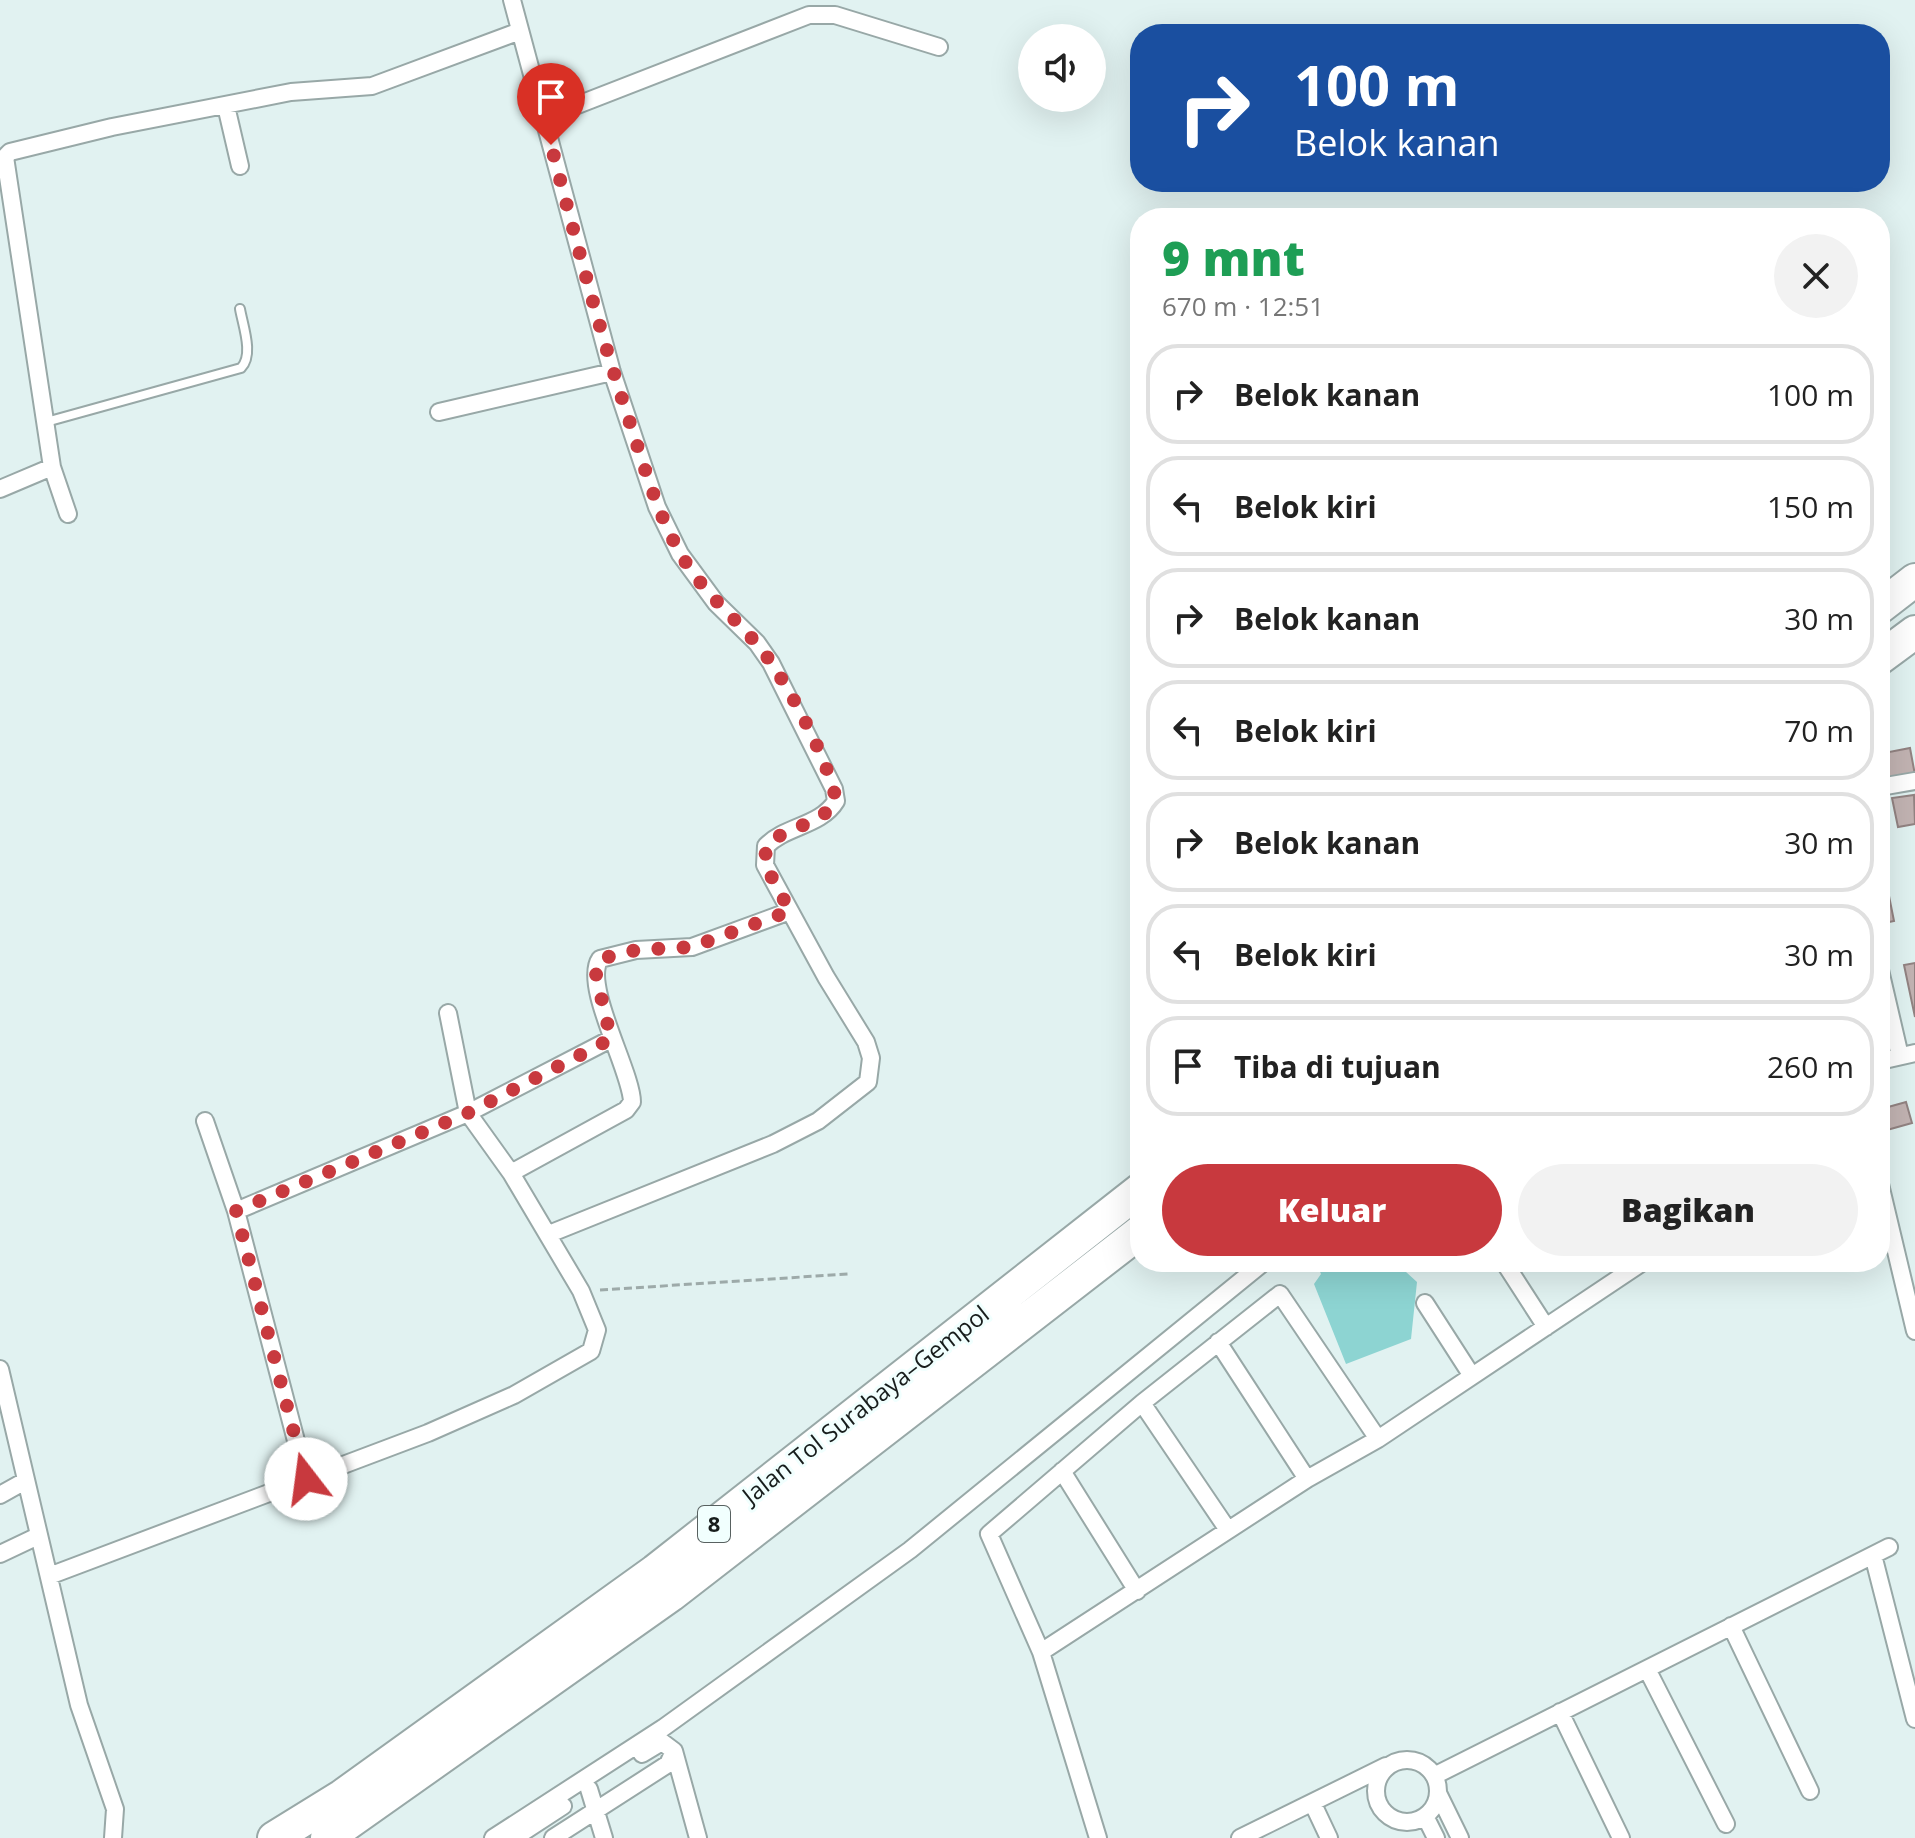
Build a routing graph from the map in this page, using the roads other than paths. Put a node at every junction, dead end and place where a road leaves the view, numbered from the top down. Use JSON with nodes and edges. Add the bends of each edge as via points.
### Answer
{"nodes":[{"id":1,"x":512,"y":0,"type":"edge"},
{"id":2,"x":520,"y":31,"type":"junction"},
{"id":3,"x":939,"y":47,"type":"dead end"},
{"id":4,"x":226,"y":106,"type":"junction"},
{"id":5,"x":544,"y":118,"type":"junction"},
{"id":6,"x":240,"y":166,"type":"dead end"},
{"id":7,"x":240,"y":309,"type":"dead end"},
{"id":8,"x":612,"y":372,"type":"junction"},
{"id":9,"x":439,"y":412,"type":"dead end"},
{"id":10,"x":45,"y":422,"type":"junction"},
{"id":11,"x":52,"y":467,"type":"junction"},
{"id":12,"x":0,"y":489,"type":"edge"},
{"id":13,"x":68,"y":514,"type":"dead end"},
{"id":14,"x":1915,"y":580,"type":"edge"},
{"id":15,"x":1890,"y":599,"type":"edge"},
{"id":16,"x":1915,"y":632,"type":"edge"},
{"id":17,"x":1890,"y":651,"type":"edge"},
{"id":18,"x":1915,"y":781,"type":"edge"},
{"id":19,"x":1890,"y":785,"type":"edge"},
{"id":20,"x":790,"y":911,"type":"junction"},
{"id":21,"x":1890,"y":1000,"type":"edge"},
{"id":22,"x":448,"y":1013,"type":"dead end"},
{"id":23,"x":611,"y":1039,"type":"junction"},
{"id":24,"x":1908,"y":1054,"type":"edge"},
{"id":25,"x":468,"y":1113,"type":"junction"},
{"id":26,"x":205,"y":1121,"type":"dead end"},
{"id":27,"x":511,"y":1173,"type":"junction"},
{"id":28,"x":1130,"y":1198,"type":"edge"},
{"id":29,"x":236,"y":1211,"type":"junction"},
{"id":30,"x":1890,"y":1226,"type":"edge"},
{"id":31,"x":549,"y":1234,"type":"junction"},
{"id":32,"x":1130,"y":1240,"type":"edge"},
{"id":33,"x":1252,"y":1272,"type":"edge"},
{"id":34,"x":1510,"y":1272,"type":"edge"},
{"id":35,"x":1612,"y":1272,"type":"edge"},
{"id":36,"x":1425,"y":1303,"type":"dead end"},
{"id":37,"x":1546,"y":1327,"type":"junction"},
{"id":38,"x":1915,"y":1331,"type":"edge"},
{"id":39,"x":1218,"y":1342,"type":"junction"},
{"id":40,"x":0,"y":1369,"type":"edge"},
{"id":41,"x":1472,"y":1376,"type":"junction"},
{"id":42,"x":1142,"y":1403,"type":"junction"},
{"id":43,"x":1378,"y":1439,"type":"junction"},
{"id":44,"x":1062,"y":1471,"type":"junction"},
{"id":45,"x":306,"y":1479,"type":"junction"},
{"id":46,"x":1307,"y":1479,"type":"junction"},
{"id":47,"x":25,"y":1481,"type":"junction"},
{"id":48,"x":0,"y":1494,"type":"edge"},
{"id":49,"x":1228,"y":1530,"type":"junction"},
{"id":50,"x":38,"y":1536,"type":"junction"},
{"id":51,"x":1889,"y":1547,"type":"dead end"},
{"id":52,"x":0,"y":1554,"type":"edge"},
{"id":53,"x":1873,"y":1555,"type":"junction"},
{"id":54,"x":49,"y":1576,"type":"junction"},
{"id":55,"x":1137,"y":1591,"type":"junction"},
{"id":56,"x":1731,"y":1626,"type":"junction"},
{"id":57,"x":1041,"y":1652,"type":"junction"},
{"id":58,"x":1647,"y":1669,"type":"junction"},
{"id":59,"x":1560,"y":1712,"type":"junction"},
{"id":60,"x":1915,"y":1719,"type":"edge"},
{"id":61,"x":674,"y":1751,"type":"junction"},
{"id":62,"x":1388,"y":1765,"type":"junction"},
{"id":63,"x":1434,"y":1776,"type":"junction"},
{"id":64,"x":589,"y":1789,"type":"junction"},
{"id":65,"x":1810,"y":1791,"type":"dead end"},
{"id":66,"x":1438,"y":1793,"type":"junction"},
{"id":67,"x":1313,"y":1804,"type":"junction"},
{"id":68,"x":596,"y":1810,"type":"junction"},
{"id":69,"x":1425,"y":1816,"type":"junction"},
{"id":70,"x":1726,"y":1824,"type":"dead end"},
{"id":71,"x":113,"y":1838,"type":"edge"},
{"id":72,"x":274,"y":1838,"type":"edge"},
{"id":73,"x":327,"y":1838,"type":"edge"},
{"id":74,"x":493,"y":1838,"type":"edge"},
{"id":75,"x":514,"y":1838,"type":"edge"},
{"id":76,"x":553,"y":1838,"type":"edge"},
{"id":77,"x":604,"y":1838,"type":"edge"},
{"id":78,"x":698,"y":1838,"type":"edge"},
{"id":79,"x":1098,"y":1838,"type":"edge"},
{"id":80,"x":1240,"y":1838,"type":"edge"},
{"id":81,"x":1329,"y":1838,"type":"edge"},
{"id":82,"x":1436,"y":1838,"type":"edge"},
{"id":83,"x":1460,"y":1838,"type":"edge"},
{"id":84,"x":1621,"y":1838,"type":"edge"}],
"edges":[{"from":1,"to":2,"type":"street"},
{"from":2,"to":4,"type":"street","via":[[372,86],[291,92]]},
{"from":2,"to":5,"type":"street"},
{"from":3,"to":5,"type":"street","via":[[846,17],[809,15]]},
{"from":4,"to":6,"type":"street"},
{"from":4,"to":10,"type":"street","via":[[112,127],[5,157]]},
{"from":5,"to":8,"type":"street"},
{"from":7,"to":10,"type":"lane","via":[[247,351],[241,368]]},
{"from":8,"to":9,"type":"street"},
{"from":8,"to":20,"type":"street","via":[[657,507],[680,554],[771,663],[834,789],[836,801],[825,814],[766,846],[765,865]]},
{"from":10,"to":11,"type":"street"},
{"from":11,"to":12,"type":"street"},
{"from":11,"to":13,"type":"street"},
{"from":14,"to":15,"type":"highway"},
{"from":16,"to":17,"type":"highway"},
{"from":18,"to":19,"type":"street"},
{"from":20,"to":23,"type":"street","via":[[692,947],[636,950],[600,959],[596,975]]},
{"from":20,"to":31,"type":"street","via":[[866,1042],[871,1058],[868,1082],[818,1121],[773,1144]]},
{"from":21,"to":24,"type":"street"},
{"from":22,"to":25,"type":"street"},
{"from":23,"to":25,"type":"street"},
{"from":23,"to":27,"type":"street","via":[[632,1097],[630,1107]]},
{"from":25,"to":27,"type":"street"},
{"from":25,"to":29,"type":"street"},
{"from":26,"to":29,"type":"street"},
{"from":27,"to":31,"type":"street"},
{"from":28,"to":72,"type":"highway","name":"Jalan Tol Surabaya–Gempol","number":"8","via":[[655,1571],[342,1796]]},
{"from":29,"to":45,"type":"street"},
{"from":30,"to":38,"type":"street"},
{"from":31,"to":45,"type":"street","via":[[597,1330],[591,1351],[485,1408]]},
{"from":32,"to":73,"type":"highway","name":"Jalan Tol Surabaya–Gempol","number":"8","via":[[671,1595]]},
{"from":33,"to":74,"type":"street","via":[[910,1550],[663,1728]]},
{"from":34,"to":37,"type":"street"},
{"from":35,"to":37,"type":"street"},
{"from":36,"to":41,"type":"street"},
{"from":37,"to":41,"type":"street"},
{"from":39,"to":42,"type":"street"},
{"from":39,"to":43,"type":"street","via":[[1280,1294]]},
{"from":39,"to":46,"type":"street"},
{"from":40,"to":47,"type":"street"},
{"from":41,"to":43,"type":"street"},
{"from":42,"to":44,"type":"street"},
{"from":42,"to":49,"type":"street"},
{"from":43,"to":46,"type":"street"},
{"from":44,"to":55,"type":"street"},
{"from":44,"to":57,"type":"street","via":[[989,1534]]},
{"from":45,"to":54,"type":"street"},
{"from":46,"to":49,"type":"street"},
{"from":47,"to":48,"type":"street"},
{"from":47,"to":50,"type":"street"},
{"from":49,"to":55,"type":"street"},
{"from":50,"to":52,"type":"street"},
{"from":50,"to":54,"type":"street"},
{"from":51,"to":53,"type":"street"},
{"from":53,"to":56,"type":"street"},
{"from":53,"to":60,"type":"street"},
{"from":54,"to":71,"type":"street","via":[[79,1705],[115,1809]]},
{"from":55,"to":57,"type":"street"},
{"from":56,"to":58,"type":"street"},
{"from":56,"to":65,"type":"street"},
{"from":57,"to":79,"type":"street"},
{"from":58,"to":59,"type":"street"},
{"from":58,"to":70,"type":"street"},
{"from":59,"to":63,"type":"street"},
{"from":59,"to":84,"type":"street"},
{"from":61,"to":64,"type":"street","via":[[667,1743],[657,1744]]},
{"from":61,"to":68,"type":"street","via":[[668,1764]]},
{"from":61,"to":78,"type":"street"},
{"from":62,"to":63,"type":"street","via":[[1413,1760]]},
{"from":62,"to":67,"type":"street"},
{"from":62,"to":69,"type":"street","via":[[1375,1788],[1384,1813],[1409,1822]]},
{"from":63,"to":66,"type":"street"},
{"from":64,"to":68,"type":"street"},
{"from":64,"to":75,"type":"street"},
{"from":66,"to":69,"type":"street"},
{"from":66,"to":83,"type":"street"},
{"from":67,"to":80,"type":"street"},
{"from":67,"to":81,"type":"street"},
{"from":68,"to":76,"type":"street"},
{"from":68,"to":77,"type":"street"},
{"from":69,"to":82,"type":"street"}]}
